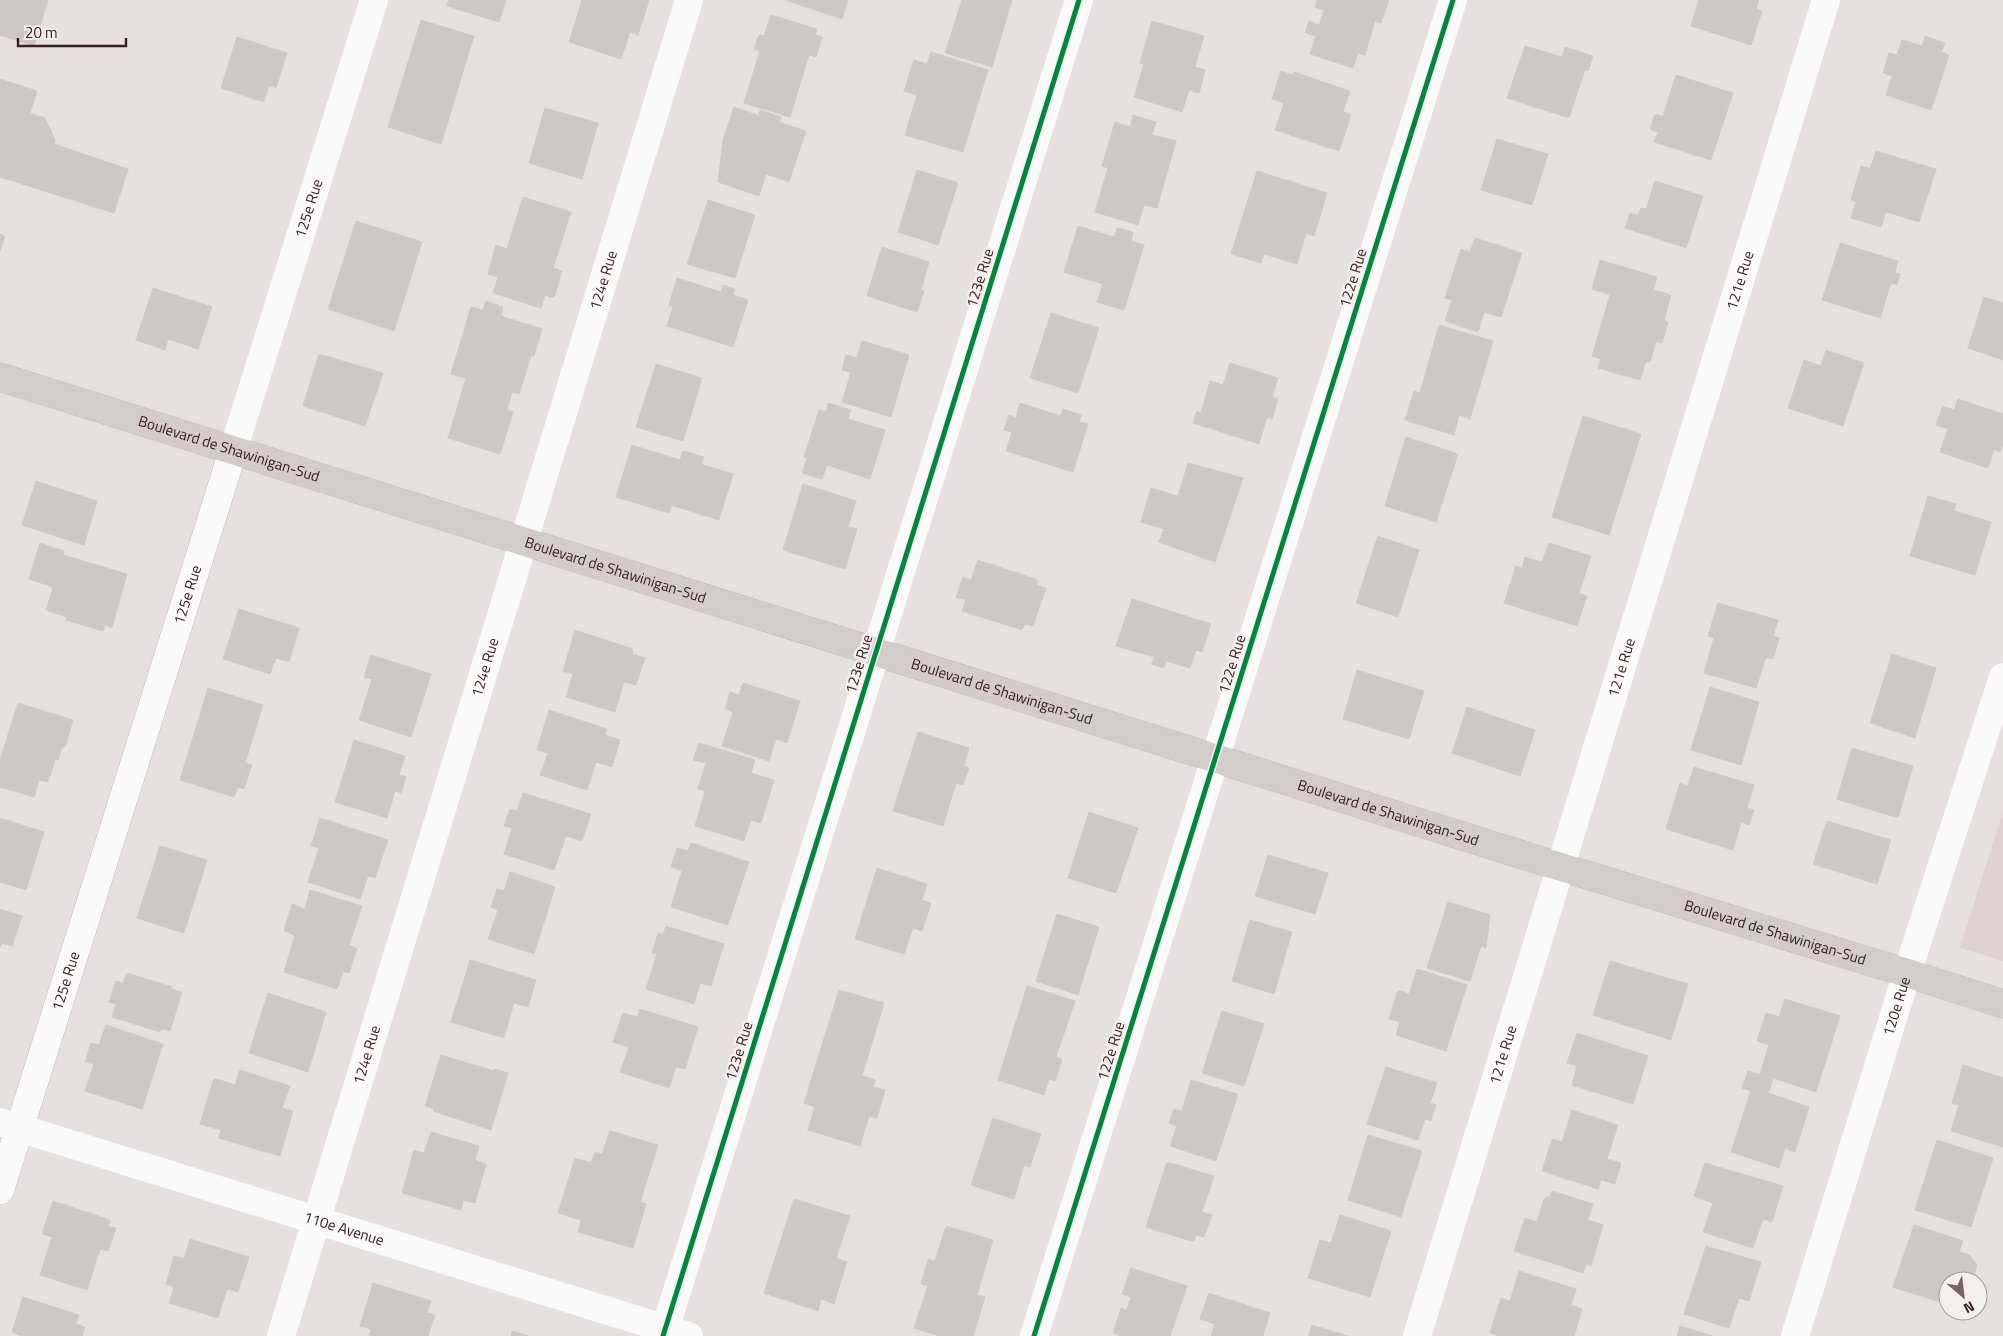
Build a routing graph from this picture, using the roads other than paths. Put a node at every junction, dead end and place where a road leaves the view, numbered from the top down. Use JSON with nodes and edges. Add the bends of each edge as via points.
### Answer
{"nodes":[{"id":1,"x":374,"y":0,"type":"edge"},
{"id":2,"x":689,"y":0,"type":"edge"},
{"id":3,"x":1079,"y":0,"type":"edge"},
{"id":4,"x":1453,"y":0,"type":"edge"},
{"id":5,"x":1826,"y":0,"type":"edge"},
{"id":6,"x":0,"y":377,"type":"edge"},
{"id":7,"x":232,"y":451,"type":"junction"},
{"id":8,"x":524,"y":541,"type":"junction"},
{"id":9,"x":876,"y":652,"type":"junction"},
{"id":10,"x":2003,"y":677,"type":"edge"},
{"id":11,"x":1216,"y":758,"type":"junction"},
{"id":12,"x":1560,"y":867,"type":"junction"},
{"id":13,"x":1907,"y":973,"type":"junction"},
{"id":14,"x":2003,"y":1004,"type":"edge"},
{"id":15,"x":10,"y":1125,"type":"edge"},
{"id":16,"x":0,"y":1190,"type":"edge"},
{"id":17,"x":317,"y":1220,"type":"junction"},
{"id":18,"x":672,"y":1334,"type":"edge"},
{"id":19,"x":281,"y":1336,"type":"edge"},
{"id":20,"x":1034,"y":1336,"type":"edge"},
{"id":21,"x":1417,"y":1336,"type":"edge"},
{"id":22,"x":1795,"y":1336,"type":"edge"}],
"edges":[{"from":1,"to":7,"type":"street","name":"125e Rue"},
{"from":2,"to":8,"type":"street","name":"124e Rue"},
{"from":3,"to":9,"type":"street","name":"123e Rue"},
{"from":4,"to":11,"type":"street","name":"122e Rue"},
{"from":5,"to":12,"type":"street","name":"121e Rue"},
{"from":6,"to":7,"type":"main road","name":"Boulevard de Shawinigan-Sud"},
{"from":7,"to":8,"type":"main road","name":"Boulevard de Shawinigan-Sud"},
{"from":7,"to":15,"type":"street","name":"125e Rue"},
{"from":8,"to":9,"type":"main road","name":"Boulevard de Shawinigan-Sud"},
{"from":8,"to":17,"type":"street","name":"124e Rue"},
{"from":9,"to":11,"type":"main road","name":"Boulevard de Shawinigan-Sud"},
{"from":9,"to":18,"type":"street","name":"123e Rue"},
{"from":10,"to":13,"type":"street","name":"120e Rue"},
{"from":11,"to":12,"type":"main road","name":"Boulevard de Shawinigan-Sud"},
{"from":11,"to":20,"type":"street","name":"122e Rue"},
{"from":12,"to":13,"type":"main road","name":"Boulevard de Shawinigan-Sud"},
{"from":12,"to":21,"type":"street","name":"121e Rue"},
{"from":13,"to":14,"type":"main road","name":"Boulevard de Shawinigan-Sud"},
{"from":13,"to":22,"type":"street","name":"120e Rue"},
{"from":15,"to":16,"type":"street","name":"125e Rue"},
{"from":15,"to":17,"type":"street","name":"110e Avenue"},
{"from":17,"to":18,"type":"street","name":"110e Avenue"},
{"from":17,"to":19,"type":"street","name":"124e Rue"}]}
